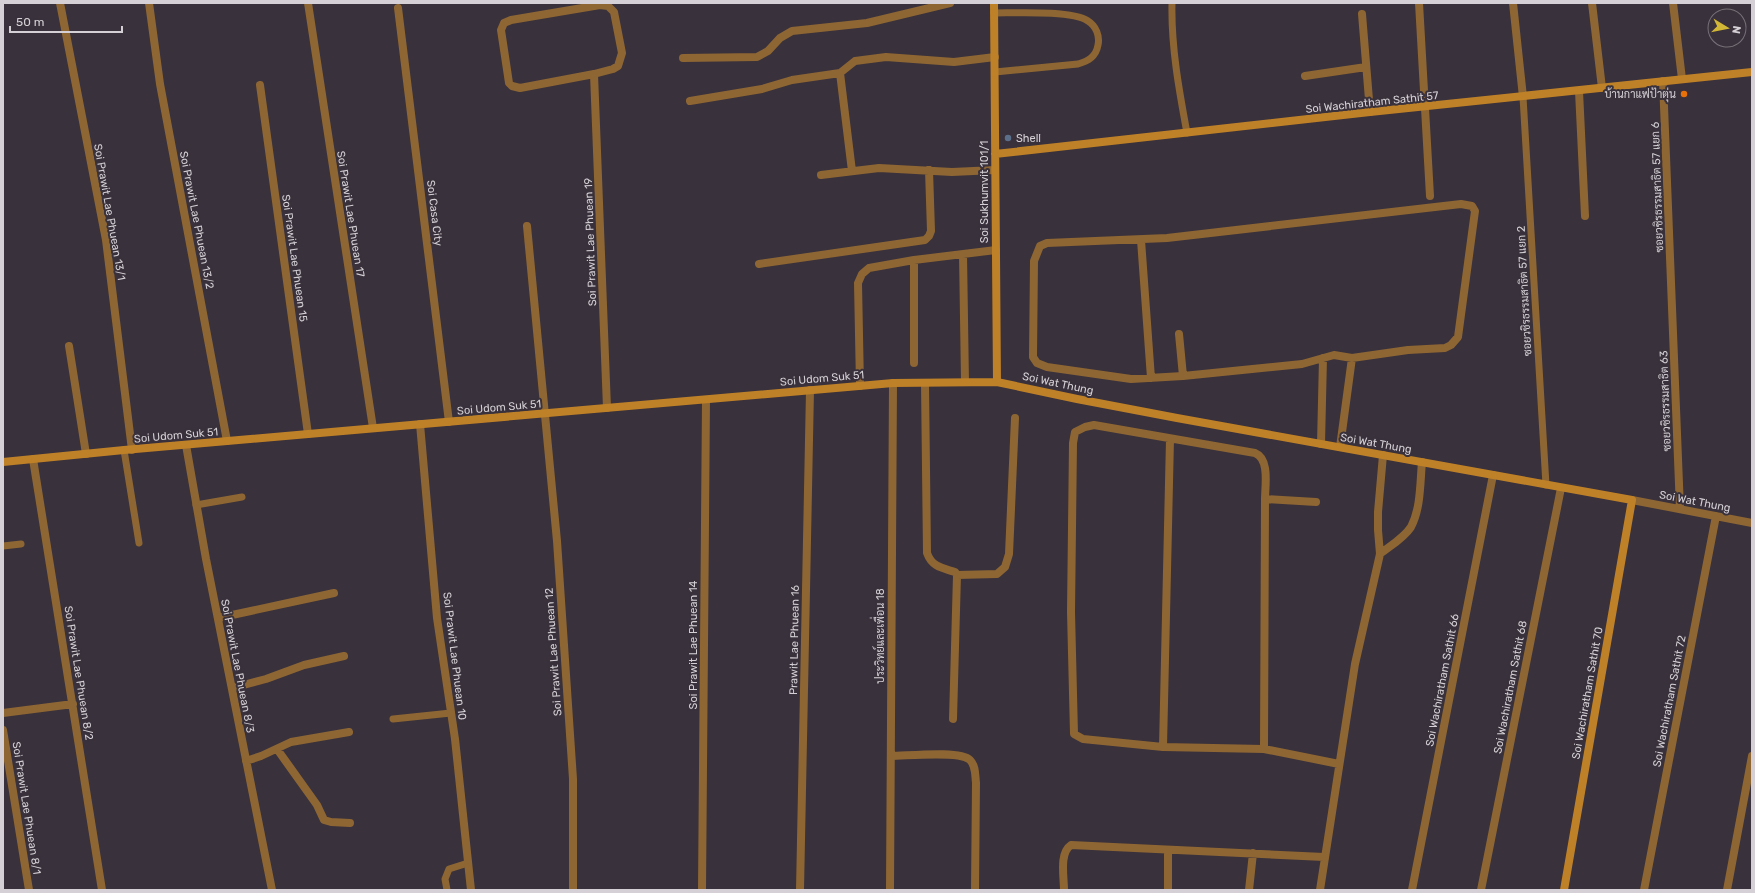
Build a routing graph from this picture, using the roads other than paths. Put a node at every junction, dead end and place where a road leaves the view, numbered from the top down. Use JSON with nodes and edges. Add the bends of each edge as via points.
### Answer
{"nodes":[{"id":1,"x":60,"y":3,"type":"edge"},
{"id":2,"x":149,"y":3,"type":"edge"},
{"id":3,"x":308,"y":3,"type":"edge"},
{"id":4,"x":950,"y":3,"type":"edge"},
{"id":5,"x":994,"y":3,"type":"edge"},
{"id":6,"x":1172,"y":3,"type":"edge"},
{"id":7,"x":1419,"y":3,"type":"edge"},
{"id":8,"x":1513,"y":3,"type":"edge"},
{"id":9,"x":1592,"y":3,"type":"edge"},
{"id":10,"x":1673,"y":3,"type":"edge"},
{"id":11,"x":398,"y":8,"type":"dead end"},
{"id":12,"x":994,"y":13,"type":"junction"},
{"id":13,"x":1362,"y":14,"type":"dead end"},
{"id":14,"x":995,"y":57,"type":"junction"},
{"id":15,"x":683,"y":58,"type":"dead end"},
{"id":16,"x":1366,"y":67,"type":"junction"},
{"id":17,"x":995,"y":72,"type":"junction"},
{"id":18,"x":1752,"y":72,"type":"edge"},
{"id":19,"x":840,"y":73,"type":"junction"},
{"id":20,"x":594,"y":74,"type":"junction"},
{"id":21,"x":1305,"y":76,"type":"dead end"},
{"id":22,"x":1682,"y":79,"type":"junction"},
{"id":23,"x":1664,"y":81,"type":"junction"},
{"id":24,"x":260,"y":85,"type":"dead end"},
{"id":25,"x":1602,"y":88,"type":"junction"},
{"id":26,"x":1579,"y":91,"type":"junction"},
{"id":27,"x":1523,"y":96,"type":"junction"},
{"id":28,"x":690,"y":101,"type":"dead end"},
{"id":29,"x":1424,"y":107,"type":"junction"},
{"id":30,"x":1370,"y":112,"type":"junction"},
{"id":31,"x":1187,"y":133,"type":"junction"},
{"id":32,"x":995,"y":154,"type":"junction"},
{"id":33,"x":929,"y":170,"type":"junction"},
{"id":34,"x":995,"y":170,"type":"junction"},
{"id":35,"x":852,"y":171,"type":"junction"},
{"id":36,"x":821,"y":175,"type":"dead end"},
{"id":37,"x":1430,"y":196,"type":"dead end"},
{"id":38,"x":1585,"y":216,"type":"dead end"},
{"id":39,"x":527,"y":226,"type":"dead end"},
{"id":40,"x":1141,"y":240,"type":"junction"},
{"id":41,"x":996,"y":250,"type":"junction"},
{"id":42,"x":963,"y":254,"type":"junction"},
{"id":43,"x":914,"y":260,"type":"junction"},
{"id":44,"x":759,"y":264,"type":"dead end"},
{"id":45,"x":1672,"y":292,"type":"joint"},
{"id":46,"x":1179,"y":334,"type":"dead end"},
{"id":47,"x":69,"y":346,"type":"dead end"},
{"id":48,"x":1323,"y":358,"type":"junction"},
{"id":49,"x":1352,"y":358,"type":"junction"},
{"id":50,"x":914,"y":363,"type":"dead end"},
{"id":51,"x":1183,"y":376,"type":"junction"},
{"id":52,"x":1151,"y":378,"type":"junction"},
{"id":53,"x":965,"y":382,"type":"junction"},
{"id":54,"x":997,"y":382,"type":"junction"},
{"id":55,"x":893,"y":383,"type":"junction"},
{"id":56,"x":925,"y":383,"type":"junction"},
{"id":57,"x":860,"y":386,"type":"junction"},
{"id":58,"x":810,"y":390,"type":"junction"},
{"id":59,"x":706,"y":400,"type":"junction"},
{"id":60,"x":607,"y":408,"type":"junction"},
{"id":61,"x":544,"y":414,"type":"junction"},
{"id":62,"x":1015,"y":418,"type":"dead end"},
{"id":63,"x":449,"y":422,"type":"junction"},
{"id":64,"x":420,"y":424,"type":"junction"},
{"id":65,"x":373,"y":428,"type":"junction"},
{"id":66,"x":308,"y":434,"type":"junction"},
{"id":67,"x":1170,"y":439,"type":"junction"},
{"id":68,"x":228,"y":441,"type":"junction"},
{"id":69,"x":1321,"y":444,"type":"junction"},
{"id":70,"x":186,"y":445,"type":"junction"},
{"id":71,"x":1340,"y":447,"type":"junction"},
{"id":72,"x":128,"y":450,"type":"junction"},
{"id":73,"x":86,"y":454,"type":"junction"},
{"id":74,"x":1383,"y":455,"type":"junction"},
{"id":75,"x":33,"y":459,"type":"junction"},
{"id":76,"x":3,"y":462,"type":"edge"},
{"id":77,"x":1422,"y":462,"type":"junction"},
{"id":78,"x":1492,"y":475,"type":"junction"},
{"id":79,"x":1546,"y":485,"type":"junction"},
{"id":80,"x":1561,"y":488,"type":"junction"},
{"id":81,"x":242,"y":497,"type":"dead end"},
{"id":82,"x":1265,"y":499,"type":"junction"},
{"id":83,"x":1632,"y":500,"type":"junction"},
{"id":84,"x":1316,"y":502,"type":"dead end"},
{"id":85,"x":196,"y":505,"type":"junction"},
{"id":86,"x":1680,"y":509,"type":"junction"},
{"id":87,"x":1716,"y":516,"type":"junction"},
{"id":88,"x":1752,"y":523,"type":"edge"},
{"id":89,"x":139,"y":543,"type":"dead end"},
{"id":90,"x":21,"y":544,"type":"dead end"},
{"id":91,"x":3,"y":546,"type":"edge"},
{"id":92,"x":1380,"y":554,"type":"junction"},
{"id":93,"x":957,"y":576,"type":"junction"},
{"id":94,"x":334,"y":593,"type":"dead end"},
{"id":95,"x":218,"y":618,"type":"junction"},
{"id":96,"x":344,"y":656,"type":"dead end"},
{"id":97,"x":232,"y":688,"type":"junction"},
{"id":98,"x":73,"y":704,"type":"junction"},
{"id":99,"x":3,"y":713,"type":"edge"},
{"id":100,"x":451,"y":713,"type":"junction"},
{"id":101,"x":393,"y":719,"type":"dead end"},
{"id":102,"x":953,"y":719,"type":"dead end"},
{"id":103,"x":3,"y":730,"type":"edge"},
{"id":104,"x":349,"y":732,"type":"dead end"},
{"id":105,"x":1163,"y":747,"type":"junction"},
{"id":106,"x":277,"y":749,"type":"junction"},
{"id":107,"x":1264,"y":749,"type":"junction"},
{"id":108,"x":891,"y":756,"type":"junction"},
{"id":109,"x":1752,"y":756,"type":"edge"},
{"id":110,"x":246,"y":761,"type":"junction"},
{"id":111,"x":1339,"y":764,"type":"junction"},
{"id":112,"x":350,"y":823,"type":"dead end"},
{"id":113,"x":1168,"y":850,"type":"junction"},
{"id":114,"x":1253,"y":853,"type":"junction"},
{"id":115,"x":1324,"y":857,"type":"junction"},
{"id":116,"x":468,"y":863,"type":"junction"},
{"id":117,"x":29,"y":890,"type":"edge"},
{"id":118,"x":102,"y":890,"type":"edge"},
{"id":119,"x":272,"y":890,"type":"edge"},
{"id":120,"x":447,"y":890,"type":"edge"},
{"id":121,"x":471,"y":890,"type":"edge"},
{"id":122,"x":573,"y":890,"type":"edge"},
{"id":123,"x":702,"y":890,"type":"edge"},
{"id":124,"x":800,"y":890,"type":"edge"},
{"id":125,"x":890,"y":890,"type":"edge"},
{"id":126,"x":975,"y":890,"type":"edge"},
{"id":127,"x":1064,"y":890,"type":"edge"},
{"id":128,"x":1168,"y":890,"type":"edge"},
{"id":129,"x":1249,"y":890,"type":"edge"},
{"id":130,"x":1320,"y":890,"type":"edge"},
{"id":131,"x":1412,"y":890,"type":"edge"},
{"id":132,"x":1481,"y":890,"type":"edge"},
{"id":133,"x":1564,"y":890,"type":"edge"},
{"id":134,"x":1644,"y":890,"type":"edge"},
{"id":135,"x":1727,"y":890,"type":"edge"}],
"edges":[{"from":1,"to":72,"type":"street","name":"Soi Prawit Lae Phuean 13/1","via":[[106,240]]},
{"from":2,"to":68,"type":"street","name":"Soi Prawit Lae Phuean 13/2","via":[[160,84]]},
{"from":3,"to":65,"type":"street","name":"Soi Prawit Lae Phuean 17"},
{"from":4,"to":15,"type":"street","via":[[867,23],[792,31],[757,57]]},
{"from":5,"to":12,"type":"street","name":"Soi Sukhumvit 101/1"},
{"from":6,"to":31,"type":"lane","via":[[1178,81]]},
{"from":7,"to":29,"type":"street"},
{"from":8,"to":27,"type":"street"},
{"from":9,"to":25,"type":"street"},
{"from":10,"to":22,"type":"street"},
{"from":11,"to":63,"type":"street","name":"Soi Casa City"},
{"from":12,"to":14,"type":"street","name":"Soi Sukhumvit 101/1"},
{"from":12,"to":17,"type":"lane","via":[[1078,17],[1088,21],[1097,30],[1099,43],[1089,61]]},
{"from":13,"to":16,"type":"street"},
{"from":14,"to":17,"type":"street","name":"Soi Sukhumvit 101/1"},
{"from":14,"to":19,"type":"street","via":[[954,62],[886,57],[855,61]]},
{"from":16,"to":21,"type":"street"},
{"from":16,"to":30,"type":"street"},
{"from":17,"to":32,"type":"street","name":"Soi Sukhumvit 101/1"},
{"from":18,"to":22,"type":"street","name":"Soi Wachiratham Sathit 57"},
{"from":19,"to":28,"type":"street"},
{"from":19,"to":35,"type":"street"},
{"from":20,"to":20,"type":"street","via":[[618,66],[622,57],[614,12],[608,6],[600,5],[504,23],[501,30],[507,80],[512,86],[520,88]]},
{"from":20,"to":60,"type":"street","name":"Soi Prawit Lae Phuean 19"},
{"from":22,"to":23,"type":"street","name":"Soi Wachiratham Sathit 57"},
{"from":23,"to":25,"type":"street","name":"Soi Wachiratham Sathit 57"},
{"from":23,"to":45,"type":"street","name":"ซอยวชิรธรรมสาธิต 57 แยก 6"},
{"from":24,"to":66,"type":"street","name":"Soi Prawit Lae Phuean 15"},
{"from":25,"to":26,"type":"street","name":"Soi Wachiratham Sathit 57"},
{"from":26,"to":27,"type":"street","name":"Soi Wachiratham Sathit 57"},
{"from":26,"to":38,"type":"street"},
{"from":27,"to":29,"type":"street","name":"Soi Wachiratham Sathit 57"},
{"from":27,"to":79,"type":"lane","name":"ซอยวชิรธรรมสาธิต 57 แยก 2"},
{"from":29,"to":30,"type":"street","name":"Soi Wachiratham Sathit 57"},
{"from":29,"to":37,"type":"street"},
{"from":30,"to":31,"type":"street","name":"Soi Wachiratham Sathit 57"},
{"from":31,"to":32,"type":"street","name":"Soi Wachiratham Sathit 57"},
{"from":32,"to":34,"type":"street","name":"Soi Sukhumvit 101/1"},
{"from":33,"to":34,"type":"street"},
{"from":33,"to":35,"type":"street","via":[[879,168]]},
{"from":33,"to":44,"type":"street","via":[[931,231],[925,240]]},
{"from":34,"to":41,"type":"street","name":"Soi Sukhumvit 101/1"},
{"from":35,"to":36,"type":"street"},
{"from":39,"to":61,"type":"street","name":"Soi Prawit Lae Phuean 12"},
{"from":40,"to":49,"type":"street","via":[[1461,204],[1472,206],[1475,211],[1474,226],[1458,337],[1455,342],[1445,348]]},
{"from":40,"to":52,"type":"street"},
{"from":40,"to":52,"type":"street","via":[[1047,243],[1040,246],[1034,261],[1032,350],[1037,363],[1046,367],[1131,379]]},
{"from":41,"to":42,"type":"street"},
{"from":41,"to":54,"type":"street","name":"Soi Sukhumvit 101/1"},
{"from":42,"to":43,"type":"street"},
{"from":42,"to":53,"type":"street"},
{"from":43,"to":50,"type":"street"},
{"from":43,"to":57,"type":"street","via":[[868,268],[858,283]]},
{"from":45,"to":86,"type":"street","name":"ซอยวชิรธรรมสาธิต 63"},
{"from":46,"to":51,"type":"street"},
{"from":47,"to":73,"type":"street"},
{"from":48,"to":49,"type":"street","via":[[1334,355]]},
{"from":48,"to":51,"type":"street","via":[[1302,364]]},
{"from":48,"to":69,"type":"street"},
{"from":49,"to":71,"type":"street"},
{"from":51,"to":52,"type":"street"},
{"from":53,"to":54,"type":"street","name":"Soi Udom Suk 51"},
{"from":53,"to":56,"type":"street","name":"Soi Udom Suk 51"},
{"from":54,"to":69,"type":"street","name":"Soi Wat Thung"},
{"from":55,"to":56,"type":"street","name":"Soi Udom Suk 51"},
{"from":55,"to":57,"type":"street","name":"Soi Udom Suk 51"},
{"from":55,"to":108,"type":"street","name":"ประวิทย์และเพื่อน 18"},
{"from":56,"to":93,"type":"street","via":[[927,552],[930,561],[938,567],[955,572]]},
{"from":57,"to":58,"type":"street","name":"Soi Udom Suk 51"},
{"from":58,"to":59,"type":"street","name":"Soi Udom Suk 51"},
{"from":58,"to":124,"type":"street","name":"Prawit Lae Phuean 16"},
{"from":59,"to":60,"type":"street","name":"Soi Udom Suk 51"},
{"from":59,"to":123,"type":"street","name":"Soi Prawit Lae Phuean 14"},
{"from":60,"to":61,"type":"street","name":"Soi Udom Suk 51"},
{"from":61,"to":63,"type":"street","name":"Soi Udom Suk 51"},
{"from":61,"to":122,"type":"street","name":"Soi Prawit Lae Phuean 12","via":[[557,542],[573,779]]},
{"from":62,"to":93,"type":"street","via":[[1009,554],[1005,567],[997,574]]},
{"from":63,"to":64,"type":"street","name":"Soi Udom Suk 51"},
{"from":64,"to":65,"type":"street","name":"Soi Udom Suk 51"},
{"from":64,"to":100,"type":"street","name":"Soi Prawit Lae Phuean 10","via":[[438,618]]},
{"from":65,"to":66,"type":"street","name":"Soi Udom Suk 51"},
{"from":66,"to":68,"type":"street","name":"Soi Udom Suk 51"},
{"from":67,"to":82,"type":"street","via":[[1258,455],[1264,463]]},
{"from":67,"to":105,"type":"street"},
{"from":67,"to":105,"type":"street","via":[[1094,425],[1085,426],[1075,432],[1073,443],[1071,612],[1074,734],[1083,739]]},
{"from":68,"to":70,"type":"street","name":"Soi Udom Suk 51"},
{"from":69,"to":71,"type":"street","name":"Soi Wat Thung"},
{"from":70,"to":72,"type":"street","name":"Soi Udom Suk 51"},
{"from":70,"to":85,"type":"street","name":"Soi Prawit Lae Phuean 8/3"},
{"from":71,"to":74,"type":"street","name":"Soi Wat Thung"},
{"from":72,"to":73,"type":"street","name":"Soi Udom Suk 51"},
{"from":72,"to":89,"type":"lane"},
{"from":73,"to":75,"type":"street","name":"Soi Udom Suk 51"},
{"from":74,"to":77,"type":"street","name":"Soi Wat Thung"},
{"from":74,"to":92,"type":"street","via":[[1378,512]]},
{"from":75,"to":76,"type":"street","name":"Soi Udom Suk 51"},
{"from":75,"to":98,"type":"street","name":"Soi Prawit Lae Phuean 8/2"},
{"from":77,"to":78,"type":"street","name":"Soi Wat Thung"},
{"from":77,"to":92,"type":"street","via":[[1415,518],[1410,528]]},
{"from":78,"to":79,"type":"street","name":"Soi Wat Thung"},
{"from":78,"to":131,"type":"street","name":"Soi Wachiratham Sathit 66"},
{"from":79,"to":80,"type":"street","name":"Soi Wat Thung"},
{"from":80,"to":83,"type":"street","name":"Soi Wat Thung"},
{"from":80,"to":132,"type":"street","name":"Soi Wachiratham Sathit 68"},
{"from":81,"to":85,"type":"lane"},
{"from":82,"to":84,"type":"street"},
{"from":82,"to":107,"type":"street"},
{"from":83,"to":86,"type":"street","name":"Soi Wat Thung"},
{"from":83,"to":133,"type":"street","name":"Soi Wachiratham Sathit 70"},
{"from":85,"to":95,"type":"street","name":"Soi Prawit Lae Phuean 8/3"},
{"from":86,"to":87,"type":"street","name":"Soi Wat Thung"},
{"from":87,"to":88,"type":"street","name":"Soi Wat Thung"},
{"from":87,"to":134,"type":"street","name":"Soi Wachiratham Sathit 72"},
{"from":90,"to":91,"type":"lane"},
{"from":92,"to":111,"type":"street","via":[[1355,664]]},
{"from":93,"to":102,"type":"street"},
{"from":94,"to":95,"type":"street"},
{"from":95,"to":97,"type":"street","name":"Soi Prawit Lae Phuean 8/3"},
{"from":96,"to":97,"type":"street","via":[[304,665]]},
{"from":97,"to":110,"type":"street","name":"Soi Prawit Lae Phuean 8/3"},
{"from":98,"to":99,"type":"street"},
{"from":98,"to":118,"type":"street","name":"Soi Prawit Lae Phuean 8/2"},
{"from":100,"to":101,"type":"lane"},
{"from":100,"to":116,"type":"street","name":"Soi Prawit Lae Phuean 10"},
{"from":103,"to":117,"type":"street","name":"Soi Prawit Lae Phuean 8/1"},
{"from":104,"to":106,"type":"street","via":[[291,742]]},
{"from":105,"to":107,"type":"street"},
{"from":106,"to":110,"type":"street"},
{"from":106,"to":112,"type":"street","via":[[324,820]]},
{"from":107,"to":111,"type":"street"},
{"from":108,"to":125,"type":"street","name":"ประวิทย์และเพื่อน 18"},
{"from":108,"to":126,"type":"street","via":[[957,754],[969,759],[974,766]]},
{"from":109,"to":135,"type":"street"},
{"from":110,"to":119,"type":"street","name":"Soi Prawit Lae Phuean 8/3"},
{"from":111,"to":115,"type":"street"},
{"from":113,"to":114,"type":"street"},
{"from":113,"to":127,"type":"street","via":[[1071,845],[1066,848],[1064,856]]},
{"from":113,"to":128,"type":"street"},
{"from":114,"to":115,"type":"street"},
{"from":114,"to":129,"type":"street"},
{"from":115,"to":130,"type":"street"},
{"from":116,"to":120,"type":"lane","via":[[449,869],[446,879]]},
{"from":116,"to":121,"type":"street","name":"Soi Prawit Lae Phuean 10"}]}
